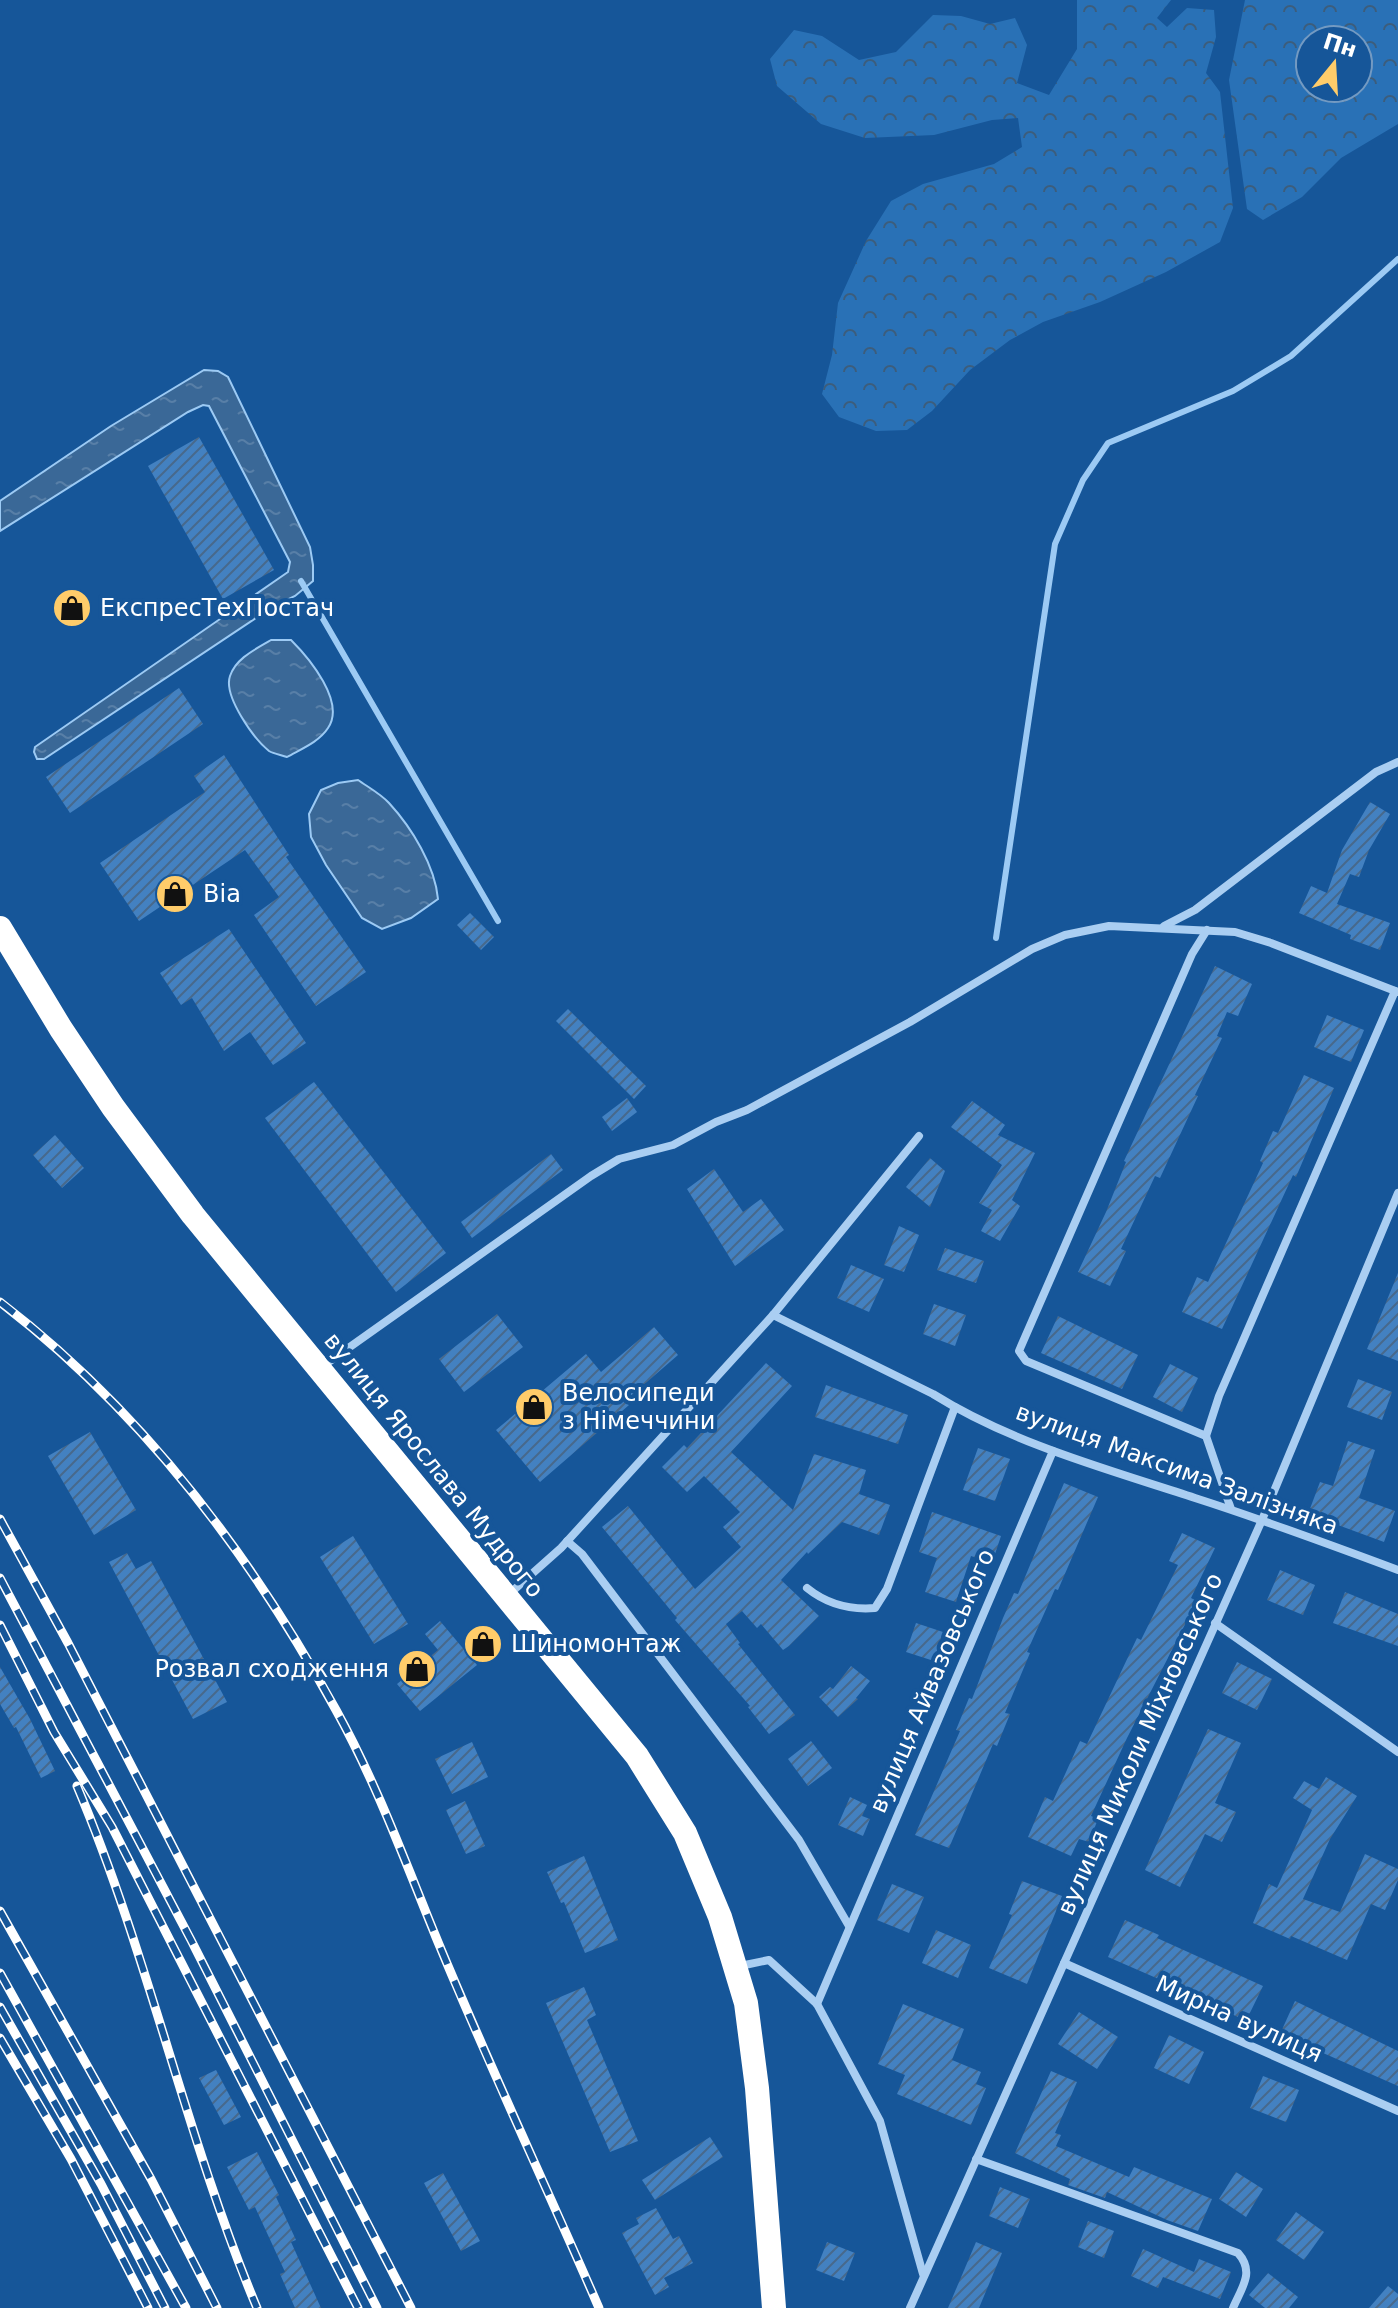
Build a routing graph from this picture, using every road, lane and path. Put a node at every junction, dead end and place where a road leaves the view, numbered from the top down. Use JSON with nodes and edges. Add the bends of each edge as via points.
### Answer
{"nodes":[{"id":1,"x":1398,"y":762,"type":"edge"},
{"id":2,"x":0,"y":928,"type":"edge"},
{"id":3,"x":1160,"y":928,"type":"junction"},
{"id":4,"x":1207,"y":930,"type":"junction"},
{"id":5,"x":1396,"y":991,"type":"edge"},
{"id":6,"x":919,"y":1136,"type":"dead end"},
{"id":7,"x":1398,"y":1193,"type":"edge"},
{"id":8,"x":773,"y":1315,"type":"junction"},
{"id":9,"x":318,"y":1369,"type":"junction"},
{"id":10,"x":955,"y":1407,"type":"junction"},
{"id":11,"x":1206,"y":1436,"type":"junction"},
{"id":12,"x":1053,"y":1451,"type":"junction"},
{"id":13,"x":1231,"y":1509,"type":"junction"},
{"id":14,"x":1262,"y":1520,"type":"junction"},
{"id":15,"x":567,"y":1541,"type":"junction"},
{"id":16,"x":1398,"y":1570,"type":"edge"},
{"id":17,"x":807,"y":1588,"type":"dead end"},
{"id":18,"x":506,"y":1596,"type":"junction"},
{"id":19,"x":1215,"y":1623,"type":"junction"},
{"id":20,"x":1398,"y":1752,"type":"edge"},
{"id":21,"x":849,"y":1926,"type":"junction"},
{"id":22,"x":1064,"y":1963,"type":"junction"},
{"id":23,"x":735,"y":1967,"type":"junction"},
{"id":24,"x":817,"y":2004,"type":"junction"},
{"id":25,"x":1398,"y":2111,"type":"edge"},
{"id":26,"x":976,"y":2159,"type":"junction"},
{"id":27,"x":923,"y":2275,"type":"junction"},
{"id":28,"x":1236,"y":2307,"type":"edge"},
{"id":29,"x":774,"y":2308,"type":"edge"},
{"id":30,"x":910,"y":2308,"type":"edge"}],
"edges":[{"from":1,"to":3,"type":"street","via":[[1376,772],[1195,910]]},
{"from":2,"to":9,"type":"highway","name":"вулиця Ярослава Мудрого","via":[[113,1107]]},
{"from":3,"to":4,"type":"street"},
{"from":3,"to":9,"type":"street","via":[[1109,926],[1032,949],[747,1110],[673,1145],[619,1159]]},
{"from":4,"to":5,"type":"street","via":[[1271,943]]},
{"from":4,"to":11,"type":"street","via":[[1019,1351],[1026,1361]]},
{"from":5,"to":11,"type":"street"},
{"from":6,"to":8,"type":"street"},
{"from":7,"to":14,"type":"street","name":"вулиця Миколи Міхновського"},
{"from":8,"to":10,"type":"street","name":"вулиця Максима Залізняка"},
{"from":8,"to":15,"type":"street"},
{"from":9,"to":18,"type":"highway","name":"вулиця Ярослава Мудрого"},
{"from":10,"to":12,"type":"street","name":"вулиця Максима Залізняка"},
{"from":10,"to":17,"type":"street","via":[[887,1589],[875,1608],[854,1610]]},
{"from":11,"to":13,"type":"street"},
{"from":12,"to":13,"type":"street","name":"вулиця Максима Залізняка"},
{"from":12,"to":21,"type":"street","name":"вулиця Айвазовського"},
{"from":13,"to":14,"type":"street","name":"вулиця Максима Залізняка"},
{"from":14,"to":16,"type":"street","name":"вулиця Максима Залізняка"},
{"from":14,"to":19,"type":"street","name":"вулиця Миколи Міхновського"},
{"from":15,"to":18,"type":"street"},
{"from":15,"to":21,"type":"street","via":[[799,1840]]},
{"from":18,"to":23,"type":"highway","name":"вулиця Ярослава Мудрого","via":[[637,1756],[685,1833]]},
{"from":19,"to":20,"type":"street"},
{"from":19,"to":22,"type":"street","name":"вулиця Миколи Міхновського"},
{"from":21,"to":24,"type":"street","name":"вулиця Айвазовського"},
{"from":22,"to":25,"type":"street","name":"Мирна вулиця"},
{"from":22,"to":26,"type":"street","name":"вулиця Миколи Міхновського"},
{"from":23,"to":24,"type":"street","via":[[769,1960]]},
{"from":23,"to":29,"type":"highway","name":"вулиця Ярослава Мудрого","via":[[746,2003],[757,2088]]},
{"from":24,"to":27,"type":"street","via":[[880,2121]]},
{"from":26,"to":27,"type":"street","name":"вулиця Миколи Міхновського"},
{"from":26,"to":28,"type":"street","via":[[1238,2253],[1248,2270]]},
{"from":27,"to":30,"type":"street","name":"вулиця Миколи Міхновського"}]}
